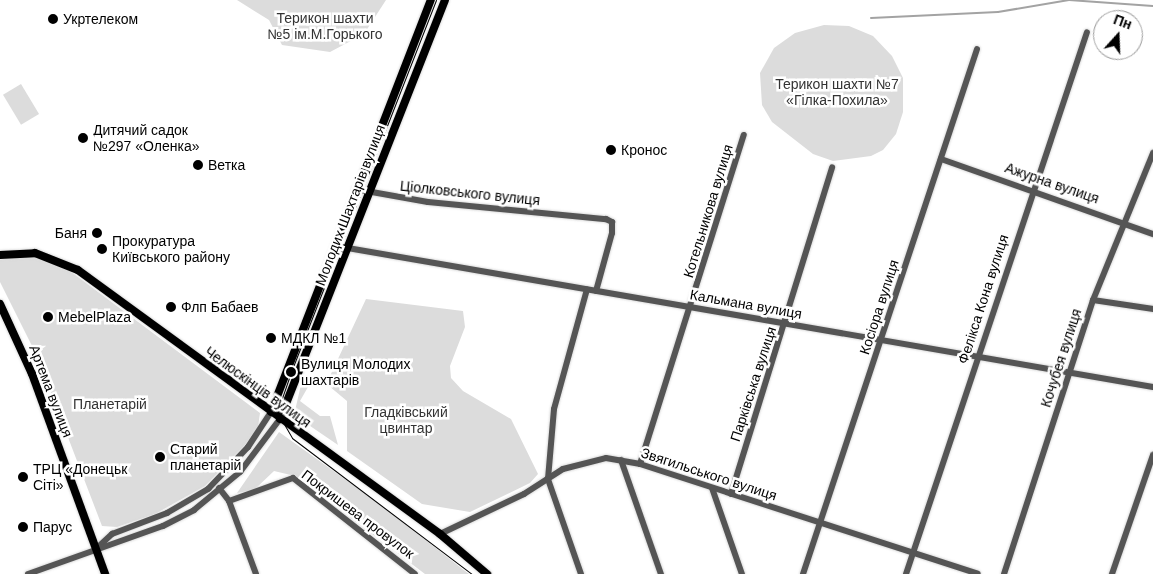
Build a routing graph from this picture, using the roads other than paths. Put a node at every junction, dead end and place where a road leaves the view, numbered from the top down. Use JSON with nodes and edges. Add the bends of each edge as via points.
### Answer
{"nodes":[{"id":1,"x":431,"y":0,"type":"edge"},
{"id":2,"x":446,"y":0,"type":"edge"},
{"id":3,"x":1087,"y":32,"type":"dead end"},
{"id":4,"x":977,"y":49,"type":"dead end"},
{"id":5,"x":744,"y":136,"type":"dead end"},
{"id":6,"x":1153,"y":153,"type":"edge"},
{"id":7,"x":941,"y":160,"type":"junction"},
{"id":8,"x":832,"y":167,"type":"dead end"},
{"id":9,"x":355,"y":189,"type":"junction"},
{"id":10,"x":1033,"y":189,"type":"junction"},
{"id":11,"x":367,"y":194,"type":"junction"},
{"id":12,"x":1123,"y":220,"type":"junction"},
{"id":13,"x":1153,"y":234,"type":"edge"},
{"id":14,"x":336,"y":246,"type":"junction"},
{"id":15,"x":348,"y":248,"type":"junction"},
{"id":16,"x":0,"y":255,"type":"edge"},
{"id":17,"x":587,"y":289,"type":"junction"},
{"id":18,"x":596,"y":291,"type":"junction"},
{"id":19,"x":1093,"y":300,"type":"junction"},
{"id":20,"x":0,"y":304,"type":"edge"},
{"id":21,"x":691,"y":307,"type":"junction"},
{"id":22,"x":1153,"y":309,"type":"edge"},
{"id":23,"x":785,"y":324,"type":"junction"},
{"id":24,"x":881,"y":340,"type":"junction"},
{"id":25,"x":977,"y":357,"type":"junction"},
{"id":26,"x":1070,"y":373,"type":"junction"},
{"id":27,"x":1153,"y":387,"type":"edge"},
{"id":28,"x":271,"y":412,"type":"junction"},
{"id":29,"x":280,"y":419,"type":"junction"},
{"id":30,"x":1153,"y":455,"type":"edge"},
{"id":31,"x":621,"y":460,"type":"junction"},
{"id":32,"x":640,"y":464,"type":"junction"},
{"id":33,"x":548,"y":479,"type":"junction"},
{"id":34,"x":215,"y":483,"type":"junction"},
{"id":35,"x":712,"y":488,"type":"junction"},
{"id":36,"x":221,"y":491,"type":"junction"},
{"id":37,"x":731,"y":494,"type":"junction"},
{"id":38,"x":229,"y":501,"type":"junction"},
{"id":39,"x":820,"y":523,"type":"junction"},
{"id":40,"x":440,"y":534,"type":"junction"},
{"id":41,"x":96,"y":549,"type":"junction"},
{"id":42,"x":913,"y":553,"type":"junction"},
{"id":43,"x":28,"y":574,"type":"edge"},
{"id":44,"x":105,"y":574,"type":"edge"},
{"id":45,"x":256,"y":574,"type":"edge"},
{"id":46,"x":415,"y":574,"type":"edge"},
{"id":47,"x":487,"y":574,"type":"edge"},
{"id":48,"x":581,"y":574,"type":"edge"},
{"id":49,"x":661,"y":574,"type":"edge"},
{"id":50,"x":742,"y":574,"type":"edge"},
{"id":51,"x":803,"y":574,"type":"edge"},
{"id":52,"x":906,"y":574,"type":"edge"},
{"id":53,"x":978,"y":574,"type":"edge"},
{"id":54,"x":1004,"y":574,"type":"edge"},
{"id":55,"x":1112,"y":574,"type":"edge"}],
"edges":[{"from":1,"to":9,"type":"main road","name":"Молодих Шахтарів вулиця"},
{"from":2,"to":11,"type":"main road","name":"Молодих Шахтарів вулиця"},
{"from":3,"to":10,"type":"street","name":"Фелікса Кона вулиця"},
{"from":4,"to":7,"type":"street","name":"Косіора вулиця"},
{"from":5,"to":21,"type":"street","name":"Котельникова вулиця"},
{"from":6,"to":12,"type":"street","name":"Кочубея вулиця"},
{"from":7,"to":10,"type":"street","name":"Ажурна вулиця"},
{"from":7,"to":24,"type":"street","name":"Косіора вулиця"},
{"from":8,"to":23,"type":"street","name":"Парківська вулиця"},
{"from":9,"to":11,"type":"street","name":"Ціолковського вулиця"},
{"from":9,"to":14,"type":"main road","name":"Молодих Шахтарів вулиця"},
{"from":10,"to":12,"type":"street","name":"Ажурна вулиця"},
{"from":10,"to":25,"type":"street","name":"Фелікса Кона вулиця"},
{"from":11,"to":15,"type":"main road","name":"Молодих Шахтарів вулиця"},
{"from":11,"to":18,"type":"street","name":"Ціолковського вулиця","via":[[612,222]]},
{"from":12,"to":13,"type":"street","name":"Ажурна вулиця"},
{"from":12,"to":19,"type":"street","name":"Кочубея вулиця"},
{"from":14,"to":15,"type":"street","name":"Кальмана вулиця"},
{"from":14,"to":28,"type":"main road","name":"Молодих Шахтарів вулиця"},
{"from":15,"to":17,"type":"street","name":"Кальмана вулиця"},
{"from":15,"to":29,"type":"main road","name":"Молодих Шахтарів вулиця"},
{"from":16,"to":28,"type":"main road","name":"Челюскінців вулиця","via":[[35,253],[64,262]]},
{"from":17,"to":18,"type":"street","name":"Кальмана вулиця"},
{"from":17,"to":33,"type":"street","via":[[554,409]]},
{"from":18,"to":21,"type":"street","name":"Кальмана вулиця"},
{"from":19,"to":22,"type":"street"},
{"from":19,"to":26,"type":"street","name":"Кочубея вулиця"},
{"from":20,"to":41,"type":"main road","name":"Артема вулиця","via":[[29,365]]},
{"from":21,"to":23,"type":"street","name":"Кальмана вулиця"},
{"from":21,"to":32,"type":"street","name":"Котельникова вулиця"},
{"from":23,"to":24,"type":"street","name":"Кальмана вулиця"},
{"from":23,"to":37,"type":"street","name":"Парківська вулиця"},
{"from":24,"to":25,"type":"street","name":"Кальмана вулиця"},
{"from":24,"to":39,"type":"street","name":"Косіора вулиця"},
{"from":25,"to":26,"type":"street","name":"Кальмана вулиця"},
{"from":25,"to":42,"type":"street","name":"Фелікса Кона вулиця"},
{"from":26,"to":27,"type":"street","name":"Кальмана вулиця"},
{"from":26,"to":54,"type":"street","name":"Кочубея вулиця"},
{"from":28,"to":29,"type":"main road","name":"Челюскінців вулиця"},
{"from":28,"to":34,"type":"street","via":[[248,447]]},
{"from":29,"to":36,"type":"street"},
{"from":29,"to":40,"type":"main road","name":"Челюскінців вулиця"},
{"from":30,"to":55,"type":"street"},
{"from":31,"to":32,"type":"street","name":"Звягильського вулиця"},
{"from":31,"to":33,"type":"street","name":"Звягильського вулиця","via":[[575,464]]},
{"from":31,"to":49,"type":"street"},
{"from":32,"to":35,"type":"street","name":"Звягильського вулиця"},
{"from":33,"to":40,"type":"street","name":"Звягильського вулиця"},
{"from":33,"to":48,"type":"street"},
{"from":34,"to":36,"type":"street"},
{"from":34,"to":41,"type":"street","via":[[167,513],[112,534]]},
{"from":35,"to":37,"type":"street","name":"Звягильського вулиця"},
{"from":35,"to":50,"type":"street"},
{"from":36,"to":38,"type":"street"},
{"from":36,"to":41,"type":"street","via":[[174,521]]},
{"from":37,"to":39,"type":"street","name":"Звягильського вулиця"},
{"from":38,"to":45,"type":"street"},
{"from":38,"to":46,"type":"street","name":"Покришева провулок","via":[[292,478]]},
{"from":39,"to":42,"type":"street","name":"Звягильського вулиця"},
{"from":39,"to":51,"type":"street","name":"Косіора вулиця"},
{"from":40,"to":47,"type":"main road","name":"Челюскінців вулиця"},
{"from":41,"to":43,"type":"street"},
{"from":41,"to":44,"type":"main road","name":"Артема вулиця"},
{"from":42,"to":52,"type":"street","name":"Фелікса Кона вулиця"},
{"from":42,"to":53,"type":"street","name":"Звягильського вулиця"}]}
